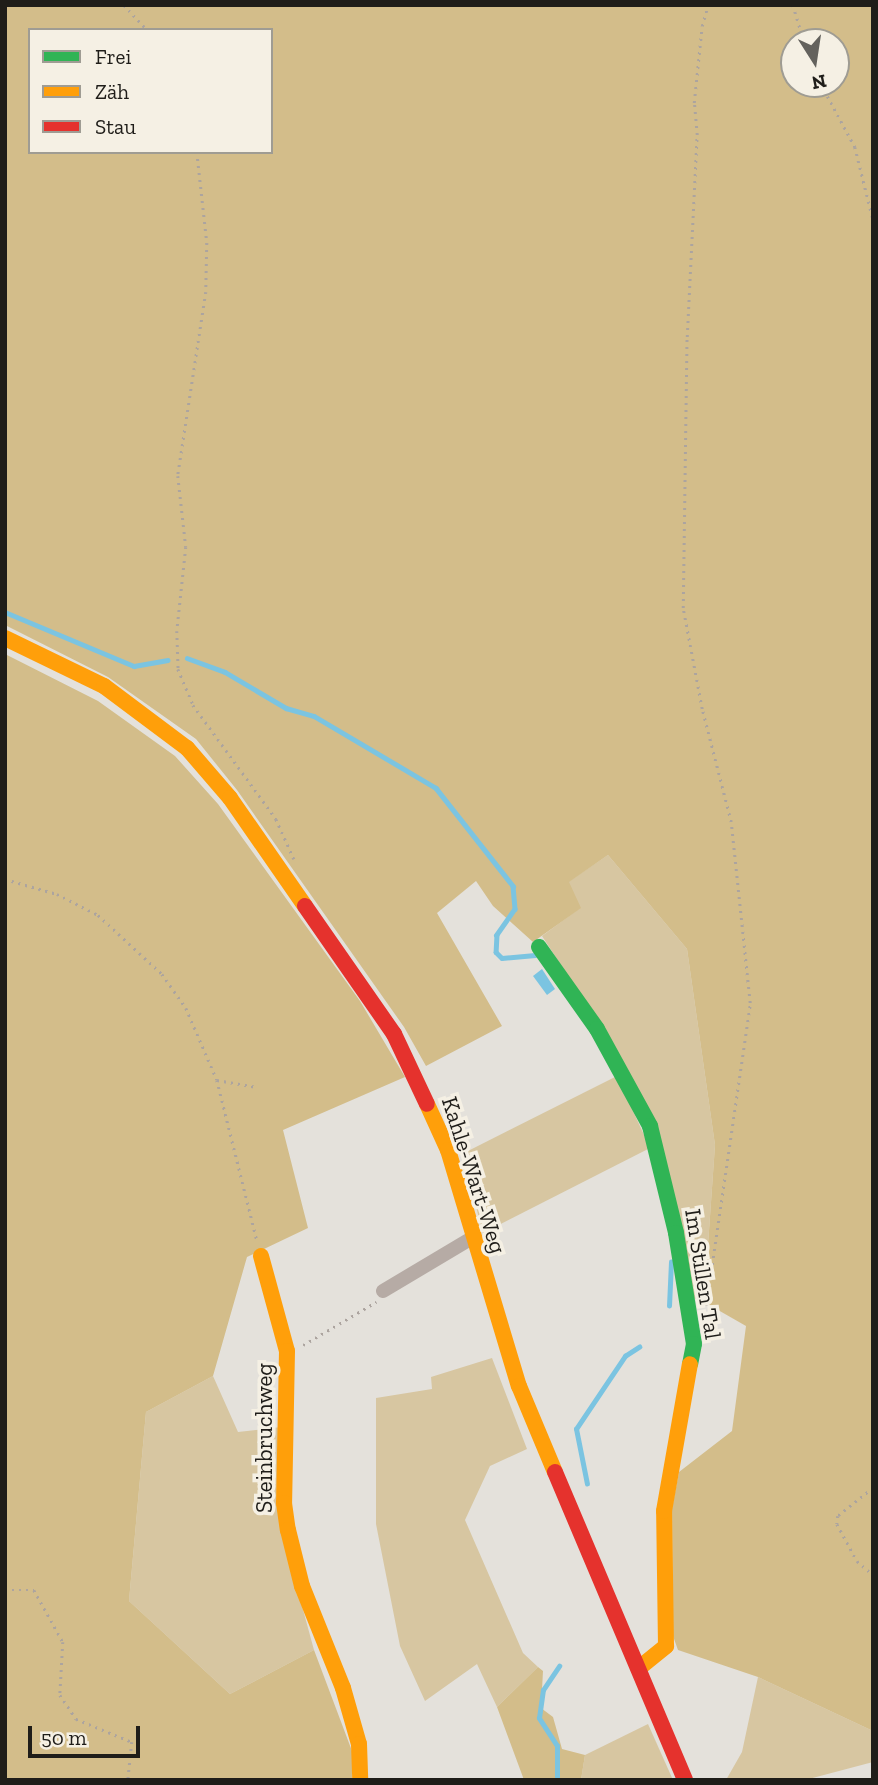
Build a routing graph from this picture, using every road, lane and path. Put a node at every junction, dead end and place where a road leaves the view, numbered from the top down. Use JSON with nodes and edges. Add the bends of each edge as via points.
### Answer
{"nodes":[{"id":1,"x":124,"y":5,"type":"edge"},
{"id":2,"x":708,"y":5,"type":"edge"},
{"id":3,"x":793,"y":5,"type":"edge"},
{"id":4,"x":145,"y":28,"type":"edge"},
{"id":5,"x":800,"y":28,"type":"edge"},
{"id":6,"x":829,"y":98,"type":"edge"},
{"id":7,"x":197,"y":154,"type":"edge"},
{"id":8,"x":873,"y":219,"type":"edge"},
{"id":9,"x":5,"y":638,"type":"edge"},
{"id":10,"x":296,"y":863,"type":"dead end"},
{"id":11,"x":5,"y":879,"type":"edge"},
{"id":12,"x":539,"y":947,"type":"dead end"},
{"id":13,"x":217,"y":1080,"type":"junction"},
{"id":14,"x":255,"y":1087,"type":"dead end"},
{"id":15,"x":472,"y":1238,"type":"junction"},
{"id":16,"x":261,"y":1256,"type":"joint"},
{"id":17,"x":383,"y":1291,"type":"joint"},
{"id":18,"x":705,"y":1314,"type":"dead end"},
{"id":19,"x":287,"y":1351,"type":"junction"},
{"id":20,"x":873,"y":1488,"type":"edge"},
{"id":21,"x":873,"y":1575,"type":"edge"},
{"id":22,"x":5,"y":1590,"type":"edge"},
{"id":23,"x":639,"y":1668,"type":"junction"},
{"id":24,"x":128,"y":1780,"type":"edge"},
{"id":25,"x":360,"y":1780,"type":"edge"},
{"id":26,"x":685,"y":1780,"type":"edge"}],
"edges":[{"from":1,"to":4,"type":"path"},
{"from":2,"to":18,"type":"path","via":[[694,103],[697,135],[687,337],[683,608],[702,709],[731,822],[750,1003]]},
{"from":3,"to":5,"type":"path"},
{"from":6,"to":8,"type":"path","via":[[855,147]]},
{"from":7,"to":10,"type":"path","via":[[207,243],[206,292],[178,476],[186,547],[178,669],[193,705],[276,819]]},
{"from":9,"to":15,"type":"street","name":"Kahle-Wart-Weg","via":[[104,687],[158,722],[229,798],[394,1034],[443,1138]]},
{"from":11,"to":13,"type":"path","via":[[78,904],[130,941],[186,1008]]},
{"from":12,"to":23,"type":"street","name":"Im Stillen Tal","via":[[597,1029],[650,1126],[676,1233],[694,1344],[664,1511],[666,1646]]},
{"from":13,"to":14,"type":"path"},
{"from":13,"to":16,"type":"path"},
{"from":15,"to":17,"type":"street"},
{"from":15,"to":23,"type":"street","name":"Kahle-Wart-Weg","via":[[519,1386]]},
{"from":16,"to":19,"type":"street","name":"Steinbruchweg"},
{"from":17,"to":19,"type":"path","via":[[364,1310]]},
{"from":19,"to":25,"type":"street","name":"Steinbruchweg","via":[[284,1503],[288,1530],[302,1586],[343,1688],[359,1744]]},
{"from":20,"to":21,"type":"path","via":[[838,1516],[839,1532],[857,1561]]},
{"from":22,"to":24,"type":"path","via":[[34,1590],[63,1642],[60,1695],[76,1719],[132,1742]]},
{"from":23,"to":26,"type":"street","name":"Kahle-Wart-Weg"}]}
